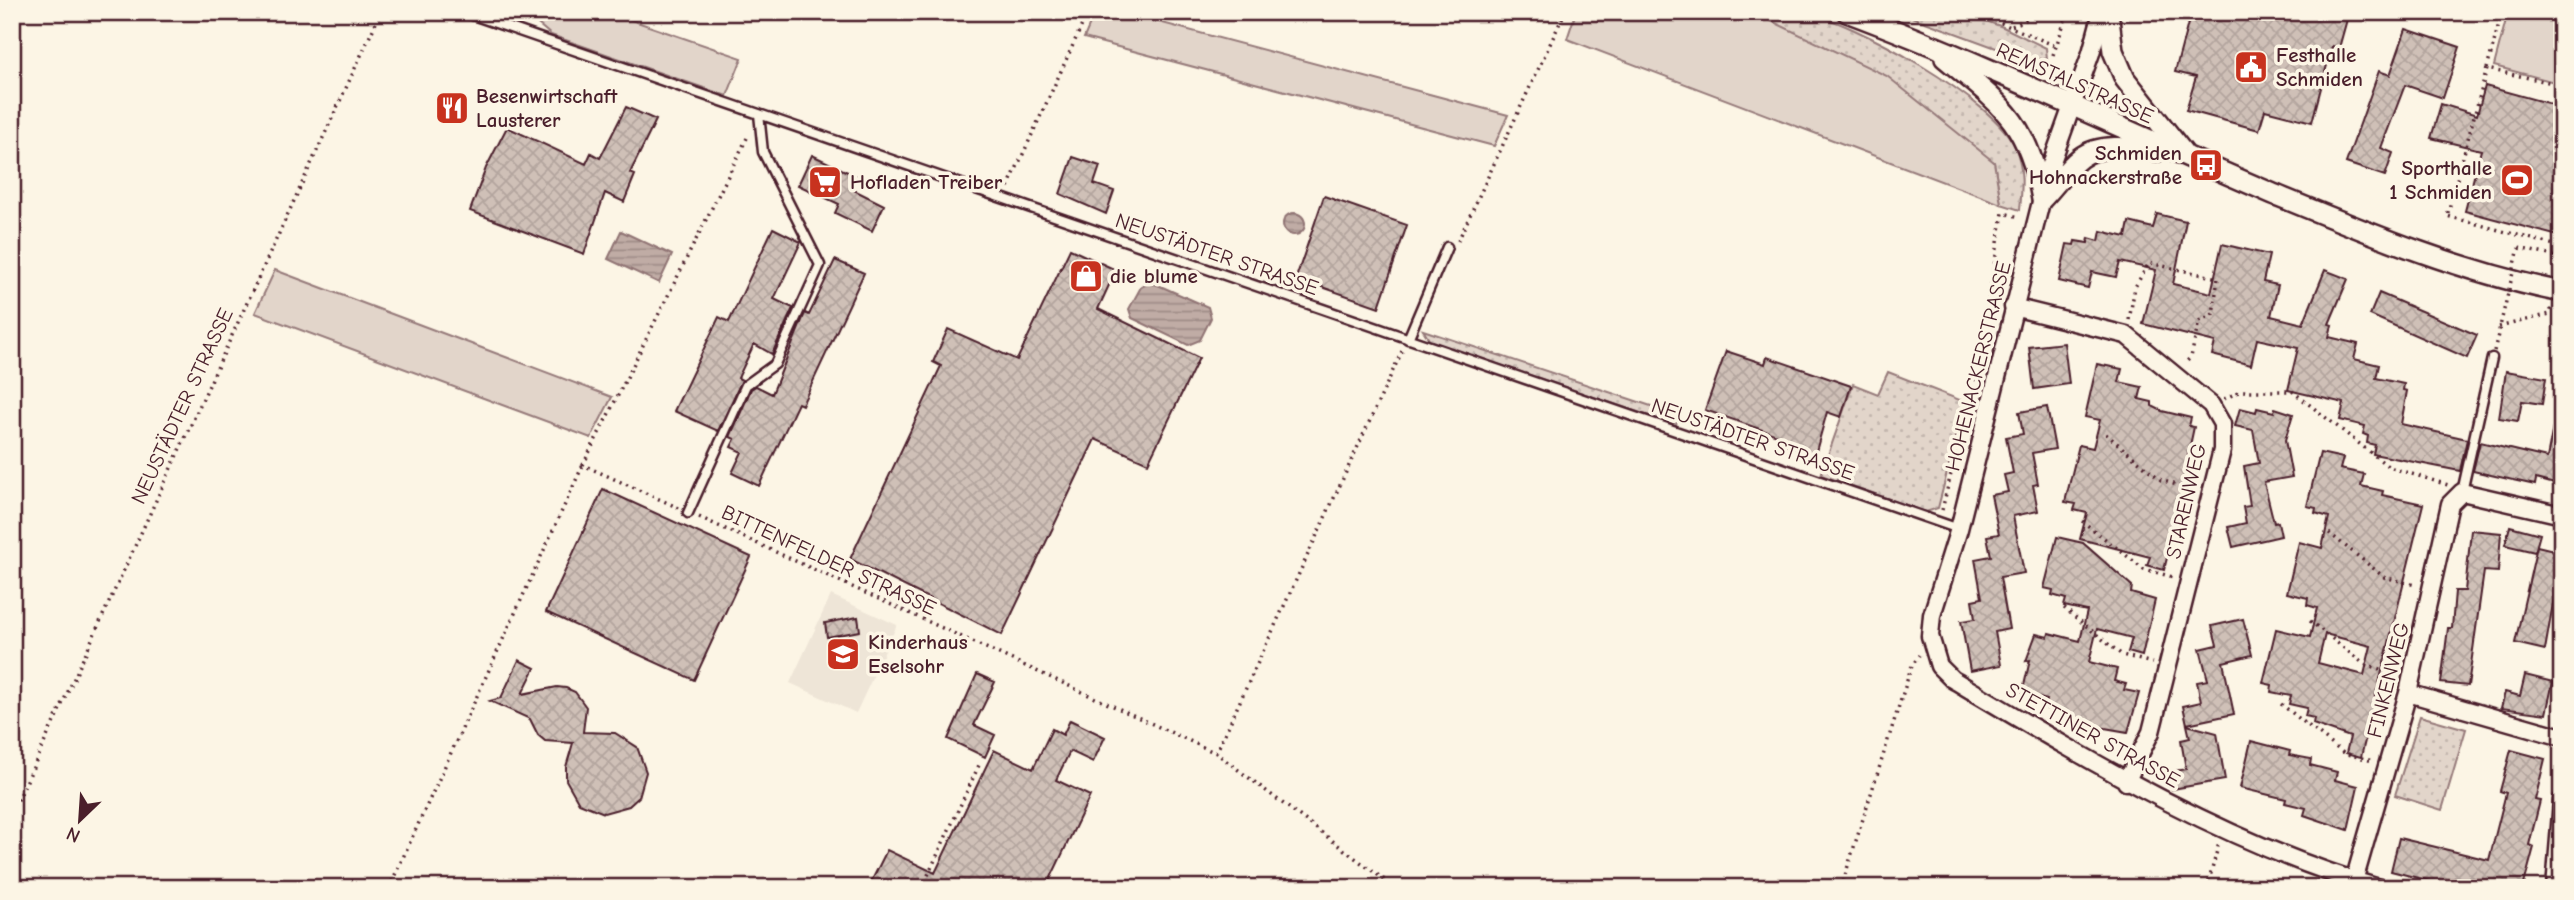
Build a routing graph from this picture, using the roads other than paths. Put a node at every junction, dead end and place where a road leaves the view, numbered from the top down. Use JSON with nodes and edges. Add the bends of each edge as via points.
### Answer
{"nodes":[{"id":1,"x":464,"y":12,"type":"edge"},
{"id":2,"x":1847,"y":12,"type":"edge"},
{"id":3,"x":2105,"y":12,"type":"edge"},
{"id":4,"x":1922,"y":40,"type":"junction"},
{"id":5,"x":2072,"y":108,"type":"junction"},
{"id":6,"x":759,"y":114,"type":"junction"},
{"id":7,"x":2185,"y":156,"type":"junction"},
{"id":8,"x":2042,"y":199,"type":"junction"},
{"id":9,"x":1447,"y":247,"type":"road end"},
{"id":10,"x":2562,"y":292,"type":"edge"},
{"id":11,"x":2013,"y":307,"type":"junction"},
{"id":12,"x":1408,"y":339,"type":"junction"},
{"id":13,"x":2493,"y":354,"type":"road end"},
{"id":14,"x":2462,"y":492,"type":"junction"},
{"id":15,"x":688,"y":513,"type":"road end"},
{"id":16,"x":2562,"y":515,"type":"edge"},
{"id":17,"x":1959,"y":529,"type":"junction"},
{"id":18,"x":1930,"y":636,"type":"joint"},
{"id":19,"x":2410,"y":686,"type":"junction"},
{"id":20,"x":2562,"y":737,"type":"edge"},
{"id":21,"x":2126,"y":782,"type":"junction"},
{"id":22,"x":2562,"y":800,"type":"edge"},
{"id":23,"x":2354,"y":881,"type":"junction"},
{"id":24,"x":2379,"y":888,"type":"edge"},
{"id":25,"x":2555,"y":888,"type":"edge"}],
"edges":[{"from":1,"to":6,"type":"lane","name":"NEUSTÄDTER STRASSE"},
{"from":2,"to":4,"type":"street","name":"REMSTALSTRASSE"},
{"from":3,"to":5,"type":"street","name":"HOHENACKERSTRASSE"},
{"from":3,"to":7,"type":"street","via":[[2125,79]]},
{"from":4,"to":5,"type":"street","name":"REMSTALSTRASSE"},
{"from":4,"to":8,"type":"street","via":[[2020,127],[2036,162]]},
{"from":5,"to":7,"type":"street","name":"REMSTALSTRASSE"},
{"from":5,"to":8,"type":"street","name":"HOHENACKERSTRASSE"},
{"from":6,"to":12,"type":"lane","name":"NEUSTÄDTER STRASSE"},
{"from":6,"to":15,"type":"lane","via":[[763,152],[820,265],[775,364],[746,385]]},
{"from":7,"to":8,"type":"street","via":[[2128,147],[2091,152]]},
{"from":7,"to":10,"type":"street","name":"REMSTALSTRASSE","via":[[2405,248]]},
{"from":8,"to":11,"type":"street","name":"HOHENACKERSTRASSE"},
{"from":9,"to":12,"type":"lane"},
{"from":11,"to":17,"type":"street","name":"HOHENACKERSTRASSE"},
{"from":11,"to":21,"type":"street","name":"STARENWEG","via":[[2126,335],[2211,405],[2222,424],[2222,450],[2151,732]]},
{"from":12,"to":17,"type":"lane","name":"NEUSTÄDTER STRASSE"},
{"from":13,"to":14,"type":"lane","name":"FINKENWEG"},
{"from":14,"to":16,"type":"street"},
{"from":14,"to":19,"type":"street","name":"FINKENWEG","via":[[2450,504]]},
{"from":17,"to":18,"type":"street","name":"HOHENACKERSTRASSE","via":[[1932,615]]},
{"from":18,"to":21,"type":"street","name":"STETTINER STRASSE","via":[[1939,666],[1952,679]]},
{"from":19,"to":20,"type":"street"},
{"from":19,"to":23,"type":"street","name":"FINKENWEG"},
{"from":21,"to":23,"type":"street","name":"STETTINER STRASSE"},
{"from":22,"to":25,"type":"street"},
{"from":23,"to":24,"type":"street","name":"STETTINER STRASSE"}]}
